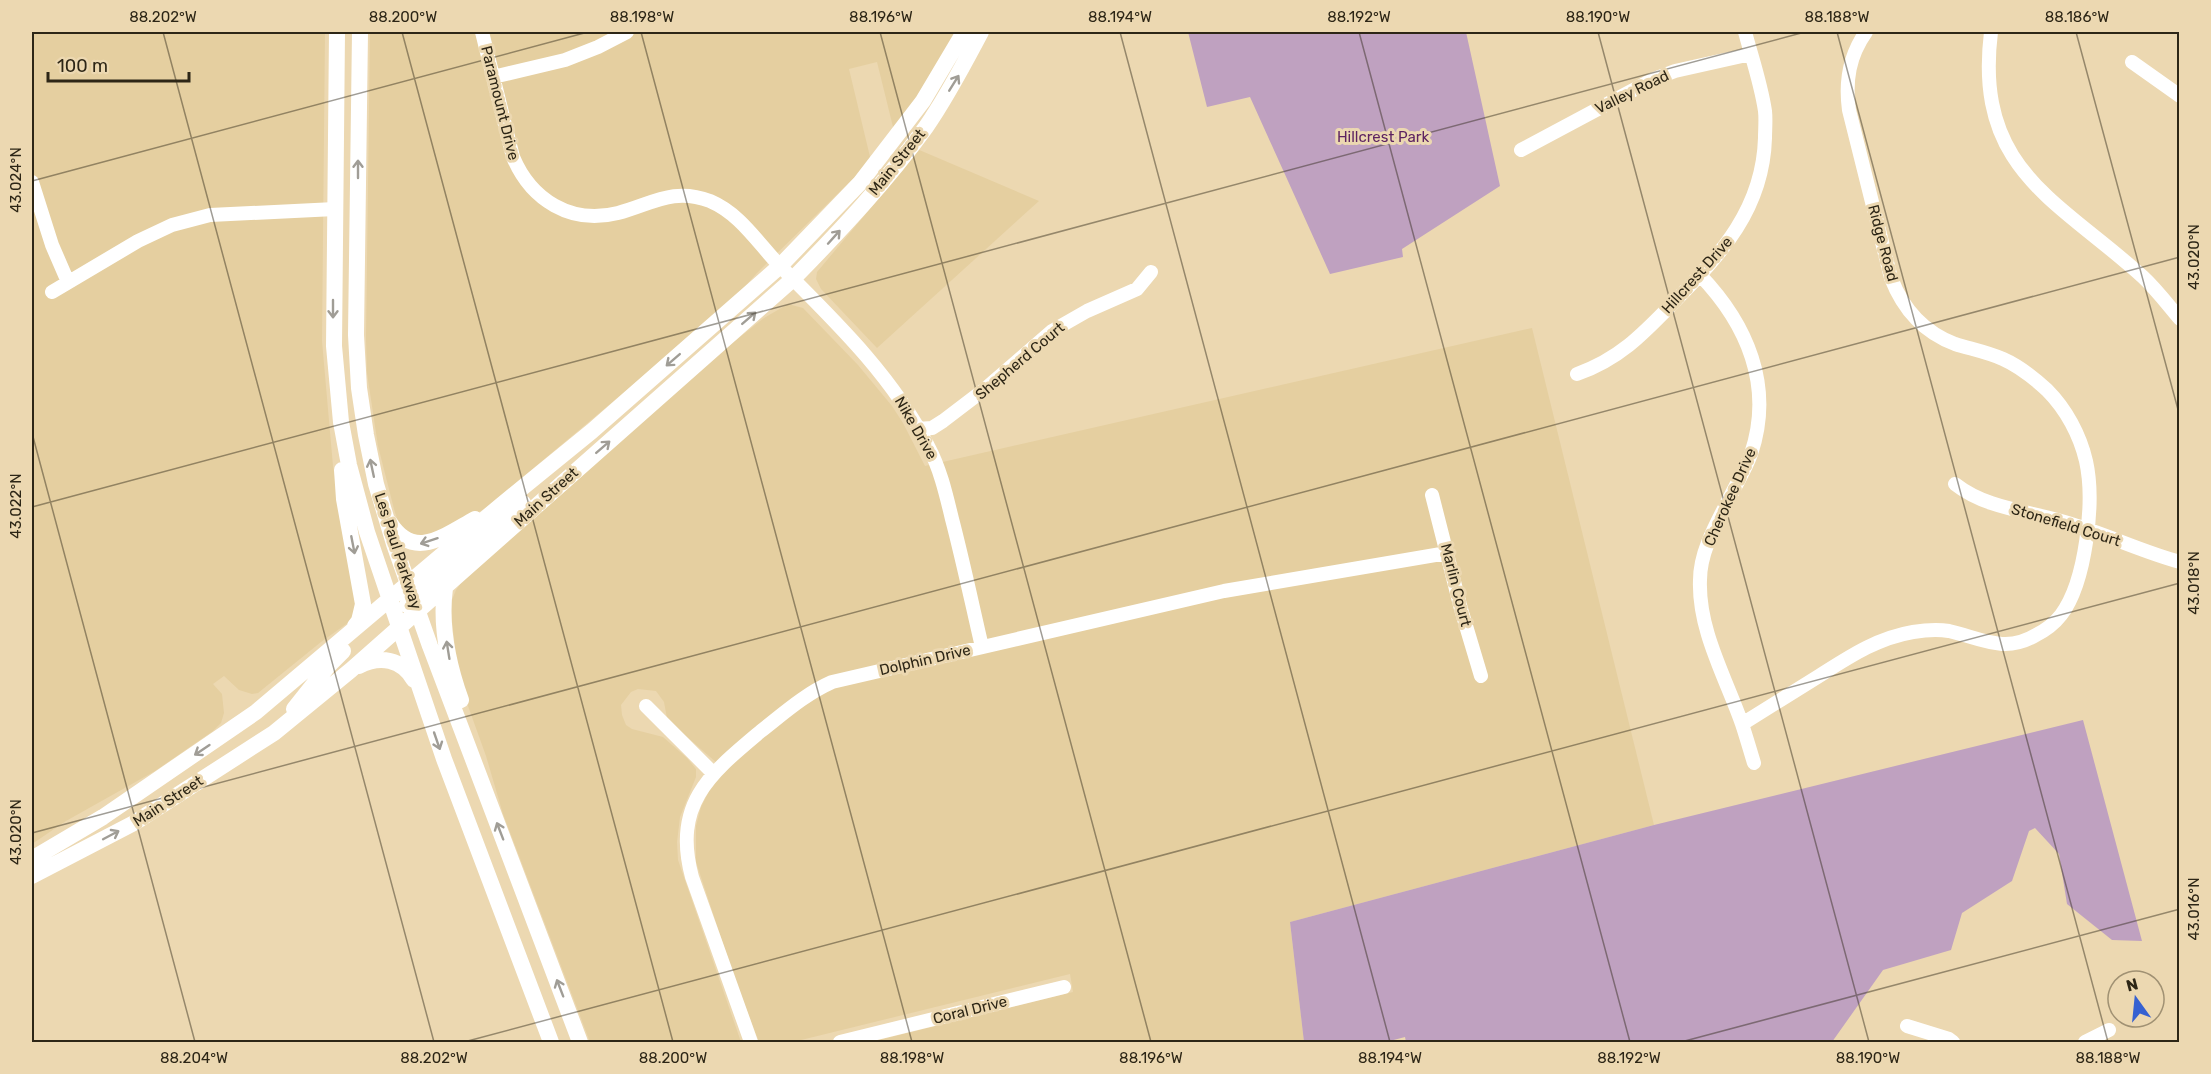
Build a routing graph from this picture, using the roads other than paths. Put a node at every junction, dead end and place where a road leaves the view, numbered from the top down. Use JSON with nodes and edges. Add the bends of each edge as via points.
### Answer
{"nodes":[{"id":1,"x":338,"y":32,"type":"edge"},
{"id":2,"x":360,"y":32,"type":"edge"},
{"id":3,"x":483,"y":32,"type":"edge"},
{"id":4,"x":627,"y":32,"type":"edge"},
{"id":5,"x":964,"y":32,"type":"edge"},
{"id":6,"x":981,"y":32,"type":"edge"},
{"id":7,"x":1745,"y":32,"type":"edge"},
{"id":8,"x":1866,"y":32,"type":"edge"},
{"id":9,"x":1991,"y":32,"type":"edge"},
{"id":10,"x":1751,"y":54,"type":"junction"},
{"id":11,"x":2132,"y":62,"type":"dead end"},
{"id":12,"x":493,"y":77,"type":"junction"},
{"id":13,"x":337,"y":87,"type":"junction"},
{"id":14,"x":2180,"y":96,"type":"edge"},
{"id":15,"x":896,"y":136,"type":"junction"},
{"id":16,"x":1521,"y":150,"type":"dead end"},
{"id":17,"x":32,"y":182,"type":"edge"},
{"id":18,"x":870,"y":196,"type":"junction"},
{"id":19,"x":358,"y":206,"type":"junction"},
{"id":20,"x":335,"y":209,"type":"junction"},
{"id":21,"x":780,"y":266,"type":"junction"},
{"id":22,"x":1151,"y":272,"type":"dead end"},
{"id":23,"x":1700,"y":275,"type":"junction"},
{"id":24,"x":793,"y":279,"type":"junction"},
{"id":25,"x":68,"y":282,"type":"junction"},
{"id":26,"x":52,"y":292,"type":"dead end"},
{"id":27,"x":356,"y":305,"type":"junction"},
{"id":28,"x":2180,"y":319,"type":"edge"},
{"id":29,"x":1577,"y":374,"type":"dead end"},
{"id":30,"x":608,"y":417,"type":"junction"},
{"id":31,"x":917,"y":429,"type":"junction"},
{"id":32,"x":346,"y":449,"type":"junction"},
{"id":33,"x":1955,"y":484,"type":"dead end"},
{"id":34,"x":1432,"y":495,"type":"dead end"},
{"id":35,"x":500,"y":506,"type":"junction"},
{"id":36,"x":384,"y":514,"type":"junction"},
{"id":37,"x":2087,"y":529,"type":"junction"},
{"id":38,"x":1447,"y":553,"type":"junction"},
{"id":39,"x":2180,"y":562,"type":"edge"},
{"id":40,"x":445,"y":588,"type":"junction"},
{"id":41,"x":403,"y":600,"type":"junction"},
{"id":42,"x":399,"y":626,"type":"junction"},
{"id":43,"x":352,"y":631,"type":"junction"},
{"id":44,"x":982,"y":647,"type":"junction"},
{"id":45,"x":320,"y":658,"type":"junction"},
{"id":46,"x":351,"y":670,"type":"junction"},
{"id":47,"x":1480,"y":676,"type":"dead end"},
{"id":48,"x":418,"y":686,"type":"junction"},
{"id":49,"x":646,"y":706,"type":"dead end"},
{"id":50,"x":1742,"y":724,"type":"junction"},
{"id":51,"x":230,"y":730,"type":"junction"},
{"id":52,"x":275,"y":731,"type":"junction"},
{"id":53,"x":1754,"y":763,"type":"dead end"},
{"id":54,"x":713,"y":773,"type":"junction"},
{"id":55,"x":491,"y":807,"type":"junction"},
{"id":56,"x":52,"y":847,"type":"junction"},
{"id":57,"x":32,"y":859,"type":"edge"},
{"id":58,"x":59,"y":863,"type":"junction"},
{"id":59,"x":32,"y":876,"type":"edge"},
{"id":60,"x":496,"y":896,"type":"junction"},
{"id":61,"x":1064,"y":987,"type":"dead end"},
{"id":62,"x":1907,"y":1026,"type":"dead end"},
{"id":63,"x":2109,"y":1030,"type":"dead end"},
{"id":64,"x":551,"y":1042,"type":"edge"},
{"id":65,"x":562,"y":1042,"type":"edge"},
{"id":66,"x":580,"y":1042,"type":"edge"},
{"id":67,"x":751,"y":1042,"type":"edge"},
{"id":68,"x":840,"y":1042,"type":"edge"},
{"id":69,"x":1953,"y":1042,"type":"edge"},
{"id":70,"x":2085,"y":1042,"type":"edge"}],
"edges":[{"from":1,"to":13,"type":"main road","name":"Les Paul Parkway"},
{"from":19,"to":2,"type":"main road","name":"Les Paul Parkway","one_way":true},
{"from":3,"to":12,"type":"street","name":"Paramount Drive"},
{"from":4,"to":12,"type":"street","via":[[565,60]]},
{"from":5,"to":15,"type":"main road","name":"Main Street","via":[[923,101]]},
{"from":18,"to":6,"type":"main road","name":"Main Street","one_way":true,"via":[[926,126]]},
{"from":7,"to":10,"type":"street","name":"Hillcrest Drive"},
{"from":8,"to":37,"type":"street","name":"Ridge Road","via":[[1848,72],[1847,95],[1898,296],[1910,314],[1931,332],[2008,361],[2031,376],[2057,402],[2079,440],[2086,463]]},
{"from":9,"to":28,"type":"street","via":[[1991,99],[2000,131],[2016,162],[2040,191],[2145,279]]},
{"from":10,"to":16,"type":"street","name":"Valley Road","via":[[1654,79]]},
{"from":10,"to":23,"type":"street","name":"Hillcrest Drive","via":[[1765,114],[1763,162],[1740,224]]},
{"from":11,"to":14,"type":"street"},
{"from":12,"to":21,"type":"street","name":"Paramount Drive","via":[[513,157],[524,179],[546,201],[572,213],[594,216],[619,213],[669,196],[700,198],[720,206],[743,224]]},
{"from":13,"to":19,"type":"main road","via":[[343,109],[341,187]]},
{"from":13,"to":20,"type":"main road","name":"Les Paul Parkway"},
{"from":15,"to":18,"type":"main road","via":[[891,155],[867,185]]},
{"from":15,"to":21,"type":"main road","name":"Main Street","via":[[860,183]]},
{"from":17,"to":25,"type":"street"},
{"from":24,"to":18,"type":"main road","name":"Main Street","one_way":true},
{"from":19,"to":27,"type":"main road","name":"Les Paul Parkway"},
{"from":20,"to":25,"type":"street","via":[[192,219],[159,230]]},
{"from":20,"to":27,"type":"main road","via":[[346,228],[346,284]]},
{"from":20,"to":32,"type":"main road","name":"Les Paul Parkway","one_way":true,"via":[[334,346]]},
{"from":21,"to":24,"type":"street","name":"Paramount Drive"},
{"from":21,"to":30,"type":"main road","name":"Main Street","one_way":true},
{"from":22,"to":31,"type":"street","name":"Shepherd Court","via":[[1137,289],[1052,331],[943,421],[932,428]]},
{"from":23,"to":29,"type":"street","name":"Hillcrest Drive","via":[[1626,349],[1598,367]]},
{"from":23,"to":50,"type":"street","name":"Cherokee Drive","via":[[1745,337],[1759,395],[1751,454],[1706,549],[1700,577],[1708,632]]},
{"from":24,"to":31,"type":"street","name":"Nike Drive","via":[[870,360]]},
{"from":40,"to":24,"type":"main road","name":"Main Street","one_way":true},
{"from":25,"to":26,"type":"street"},
{"from":36,"to":27,"type":"main road","name":"Les Paul Parkway","one_way":true,"via":[[364,423]]},
{"from":30,"to":35,"type":"main road","name":"Main Street"},
{"from":30,"to":41,"type":"main road","via":[[543,486]]},
{"from":31,"to":44,"type":"street","name":"Nike Drive","via":[[928,444],[940,476]]},
{"from":32,"to":41,"type":"main road","name":"Les Paul Parkway","via":[[359,508]]},
{"from":32,"to":43,"type":"main road","one_way":true,"via":[[342,481],[363,604]]},
{"from":33,"to":37,"type":"street","name":"Stonefield Court","via":[[1993,504]]},
{"from":34,"to":38,"type":"street","name":"Marlin Court"},
{"from":35,"to":36,"type":"main road","one_way":true,"via":[[446,535],[418,544],[400,537]]},
{"from":35,"to":41,"type":"main road","name":"Main Street"},
{"from":36,"to":41,"type":"main road","name":"Les Paul Parkway"},
{"from":37,"to":39,"type":"street","name":"Stonefield Court"},
{"from":37,"to":50,"type":"street","name":"Ridge Road","via":[[2080,569],[2067,606],[2055,622],[2034,637],[1996,644],[1938,630],[1895,635],[1862,649]]},
{"from":38,"to":44,"type":"street","name":"Dolphin Drive","via":[[1224,591]]},
{"from":38,"to":47,"type":"street","name":"Marlin Court"},
{"from":40,"to":41,"type":"main road","name":"Main Street"},
{"from":55,"to":40,"type":"main road","one_way":true,"via":[[478,747],[449,657],[443,623]]},
{"from":41,"to":42,"type":"main road","name":"Les Paul Parkway"},
{"from":41,"to":42,"type":"main road","name":"Main Street"},
{"from":41,"to":43,"type":"main road","name":"Main Street"},
{"from":41,"to":52,"type":"main road","via":[[329,665]]},
{"from":41,"to":55,"type":"main road","name":"Les Paul Parkway"},
{"from":42,"to":46,"type":"main road","name":"Main Street"},
{"from":42,"to":48,"type":"main road","name":"Les Paul Parkway"},
{"from":43,"to":45,"type":"main road","name":"Main Street"},
{"from":44,"to":54,"type":"street","name":"Dolphin Drive","via":[[832,681],[817,688]]},
{"from":45,"to":51,"type":"main road","name":"Main Street"},
{"from":45,"to":52,"type":"main road","via":[[265,716],[264,727]]},
{"from":46,"to":48,"type":"main road","via":[[374,660],[389,660],[403,666]]},
{"from":46,"to":52,"type":"main road","name":"Main Street"},
{"from":48,"to":60,"type":"main road","name":"Les Paul Parkway","one_way":true},
{"from":49,"to":54,"type":"street"},
{"from":50,"to":53,"type":"street","name":"Cherokee Drive"},
{"from":51,"to":52,"type":"main road"},
{"from":51,"to":56,"type":"main road","name":"Main Street","one_way":true},
{"from":58,"to":52,"type":"main road","name":"Main Street","one_way":true,"via":[[134,823]]},
{"from":54,"to":67,"type":"street","name":"Dolphin Drive","via":[[698,795],[690,817],[689,865]]},
{"from":66,"to":55,"type":"main road","name":"Les Paul Parkway","one_way":true},
{"from":56,"to":57,"type":"main road","name":"Main Street"},
{"from":56,"to":58,"type":"street"},
{"from":58,"to":59,"type":"main road","name":"Main Street"},
{"from":60,"to":64,"type":"main road","name":"Les Paul Parkway"},
{"from":60,"to":65,"type":"main road","via":[[534,967]]},
{"from":61,"to":68,"type":"street","name":"Coral Drive"},
{"from":62,"to":69,"type":"street"},
{"from":63,"to":70,"type":"street"}]}
